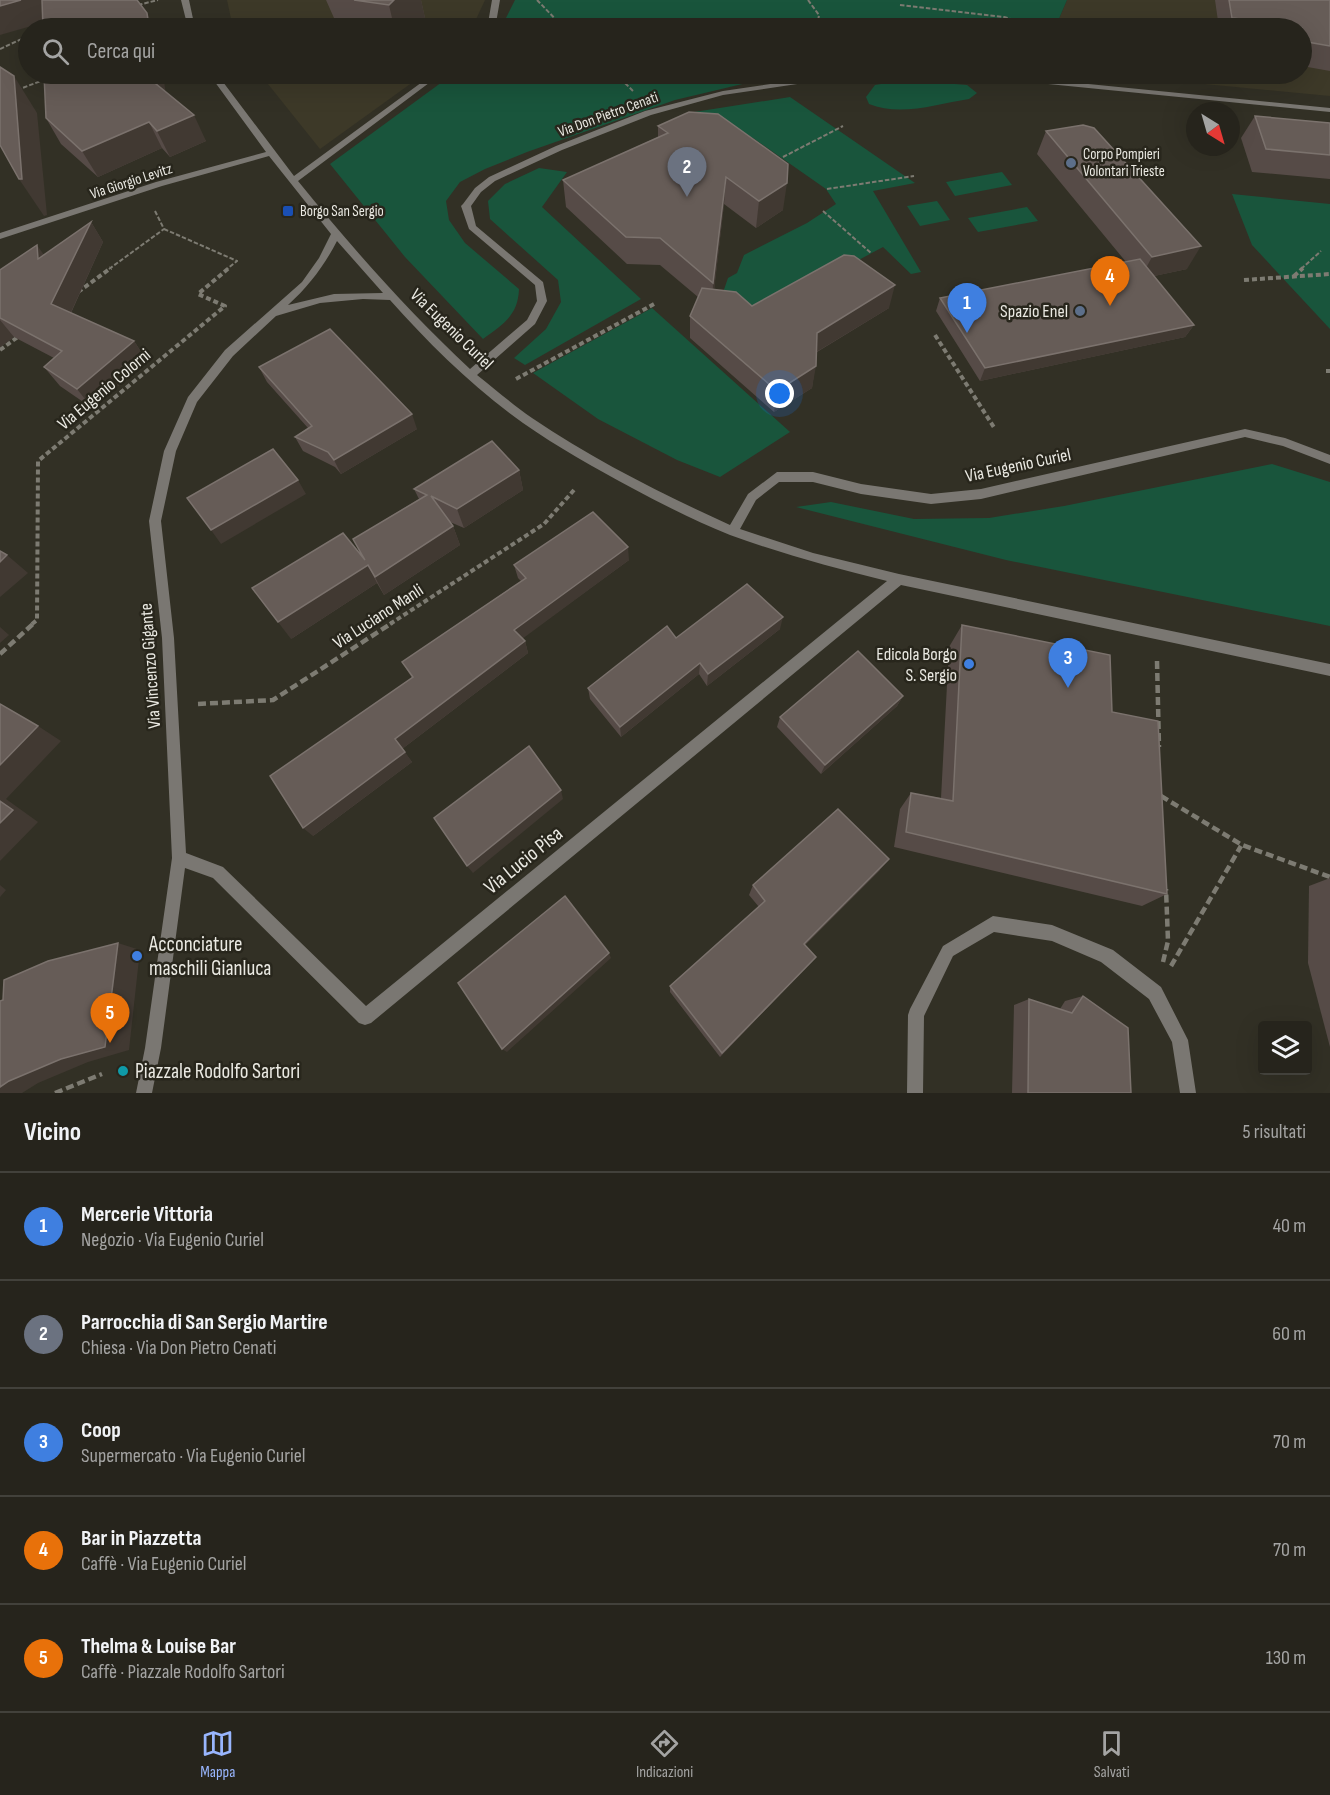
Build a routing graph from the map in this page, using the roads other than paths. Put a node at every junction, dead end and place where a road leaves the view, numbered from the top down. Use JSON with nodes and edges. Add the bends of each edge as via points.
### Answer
{"nodes":[{"id":1,"x":184,"y":0,"type":"edge"},
{"id":2,"x":496,"y":0,"type":"edge"},
{"id":3,"x":189,"y":18,"type":"edge"},
{"id":4,"x":493,"y":18,"type":"edge"},
{"id":5,"x":220,"y":84,"type":"edge"},
{"id":6,"x":424,"y":84,"type":"edge"},
{"id":7,"x":784,"y":84,"type":"edge"},
{"id":8,"x":1068,"y":84,"type":"edge"},
{"id":9,"x":1330,"y":110,"type":"edge"},
{"id":10,"x":271,"y":153,"type":"junction"},
{"id":11,"x":293,"y":181,"type":"junction"},
{"id":12,"x":336,"y":234,"type":"junction"},
{"id":13,"x":0,"y":236,"type":"edge"},
{"id":14,"x":393,"y":297,"type":"junction"},
{"id":15,"x":269,"y":316,"type":"junction"},
{"id":16,"x":470,"y":375,"type":"junction"},
{"id":17,"x":1330,"y":460,"type":"edge"},
{"id":18,"x":733,"y":531,"type":"junction"},
{"id":19,"x":899,"y":579,"type":"junction"},
{"id":20,"x":1330,"y":670,"type":"edge"},
{"id":21,"x":179,"y":858,"type":"junction"},
{"id":22,"x":144,"y":1093,"type":"edge"},
{"id":23,"x":915,"y":1093,"type":"edge"},
{"id":24,"x":1188,"y":1093,"type":"edge"}],
"edges":[{"from":1,"to":3,"type":"street"},
{"from":2,"to":4,"type":"street"},
{"from":5,"to":10,"type":"street","name":"Via Eugenio Curiel"},
{"from":6,"to":11,"type":"street"},
{"from":7,"to":16,"type":"street","name":"Via Don Pietro Cenati","via":[[723,93],[648,113],[559,148],[492,179],[478,190],[466,207],[472,227],[540,284],[542,301],[531,322]]},
{"from":8,"to":9,"type":"street","name":"Via Don Pietro Cenati"},
{"from":10,"to":11,"type":"street","name":"Via Eugenio Curiel"},
{"from":10,"to":13,"type":"street","name":"Via Giorgio Levitz","via":[[159,184]]},
{"from":11,"to":12,"type":"street","name":"Via Eugenio Curiel"},
{"from":12,"to":14,"type":"street","name":"Via Eugenio Curiel"},
{"from":12,"to":15,"type":"street","name":"Via Vincenzo Gigante","via":[[305,284]]},
{"from":14,"to":15,"type":"street","name":"Via Vincenzo Gigante","via":[[351,296],[303,302]]},
{"from":14,"to":16,"type":"street","name":"Via Eugenio Curiel"},
{"from":15,"to":21,"type":"street","name":"Via Vincenzo Gigante","via":[[229,353],[192,400],[170,451],[155,521],[168,638]]},
{"from":16,"to":18,"type":"street","name":"Via Eugenio Curiel","via":[[527,420],[597,464]]},
{"from":17,"to":18,"type":"street","name":"Via Eugenio Curiel","via":[[1285,442],[1245,433],[981,494],[931,499],[813,477],[777,477],[753,497]]},
{"from":18,"to":19,"type":"street","name":"Via Eugenio Curiel","via":[[813,558]]},
{"from":19,"to":20,"type":"street","name":"Via Eugenio Curiel"},
{"from":19,"to":21,"type":"street","name":"Via Lucio Pisa","via":[[365,1017],[218,872]]},
{"from":21,"to":22,"type":"street","name":"Via Vincenzo Gigante"},
{"from":23,"to":24,"type":"street","via":[[916,1015],[948,951],[993,924],[1052,933],[1107,956],[1155,993],[1180,1040]]}]}
